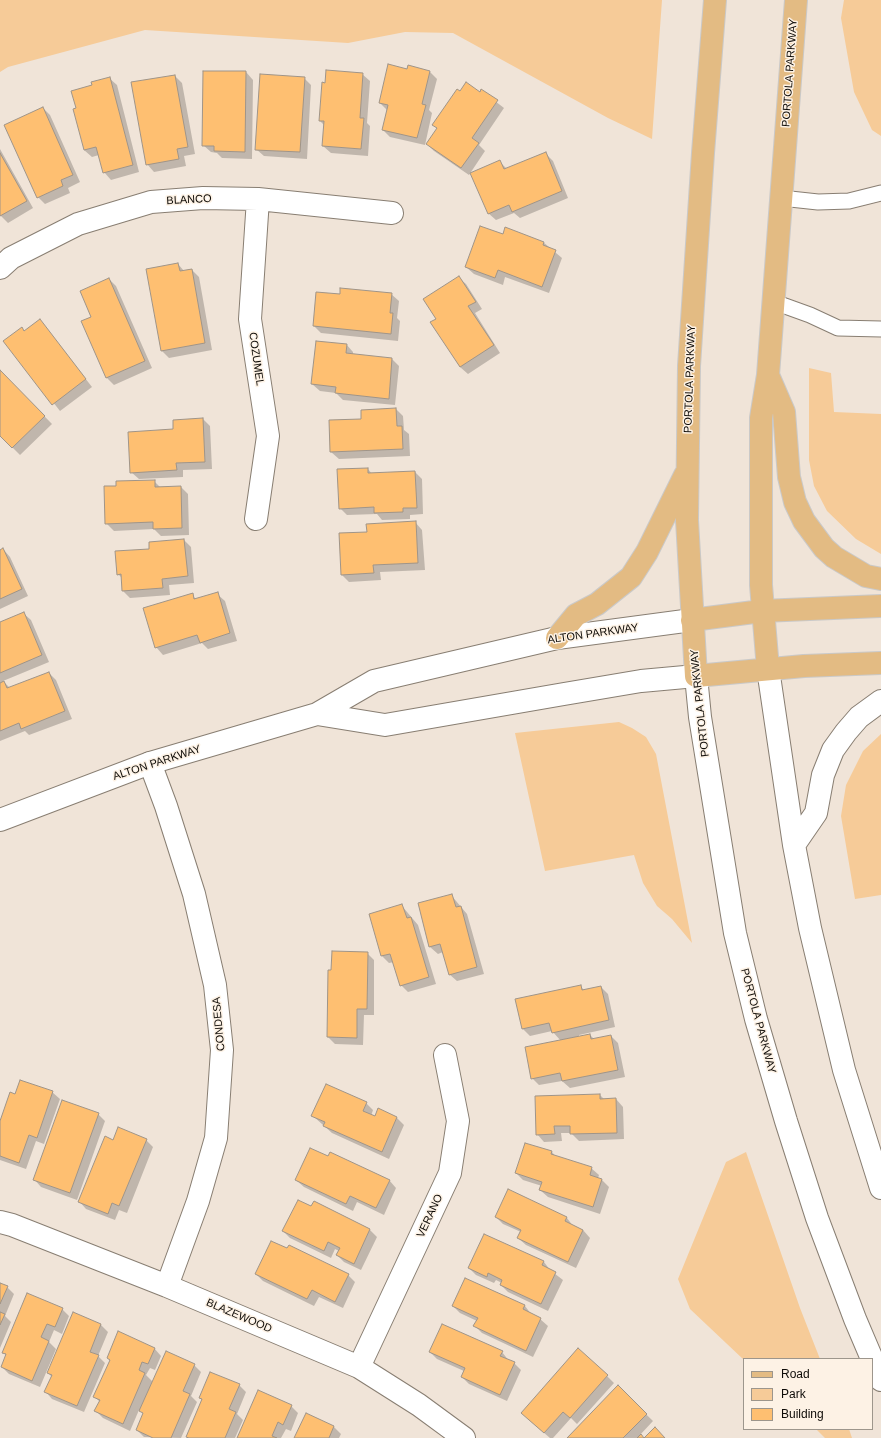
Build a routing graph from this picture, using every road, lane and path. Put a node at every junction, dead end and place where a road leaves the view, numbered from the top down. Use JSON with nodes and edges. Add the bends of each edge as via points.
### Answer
{"nodes":[{"id":1,"x":715,"y":0,"type":"edge"},
{"id":2,"x":796,"y":0,"type":"edge"},
{"id":3,"x":881,"y":193,"type":"edge"},
{"id":4,"x":781,"y":198,"type":"junction"},
{"id":5,"x":258,"y":199,"type":"junction"},
{"id":6,"x":392,"y":213,"type":"dead end"},
{"id":7,"x":0,"y":268,"type":"edge"},
{"id":8,"x":774,"y":302,"type":"junction"},
{"id":9,"x":876,"y":329,"type":"edge"},
{"id":10,"x":768,"y":375,"type":"junction"},
{"id":11,"x":687,"y":472,"type":"junction"},
{"id":12,"x":256,"y":519,"type":"dead end"},
{"id":13,"x":881,"y":579,"type":"edge"},
{"id":14,"x":881,"y":606,"type":"edge"},
{"id":15,"x":762,"y":611,"type":"junction"},
{"id":16,"x":692,"y":620,"type":"junction"},
{"id":17,"x":557,"y":638,"type":"junction"},
{"id":18,"x":881,"y":663,"type":"edge"},
{"id":19,"x":768,"y":669,"type":"junction"},
{"id":20,"x":696,"y":676,"type":"junction"},
{"id":21,"x":881,"y":701,"type":"edge"},
{"id":22,"x":317,"y":714,"type":"junction"},
{"id":23,"x":150,"y":763,"type":"junction"},
{"id":24,"x":0,"y":820,"type":"edge"},
{"id":25,"x":794,"y":845,"type":"junction"},
{"id":26,"x":445,"y":1055,"type":"dead end"},
{"id":27,"x":881,"y":1188,"type":"edge"},
{"id":28,"x":0,"y":1222,"type":"edge"},
{"id":29,"x":167,"y":1286,"type":"junction"},
{"id":30,"x":872,"y":1358,"type":"edge"},
{"id":31,"x":873,"y":1361,"type":"edge"},
{"id":32,"x":359,"y":1367,"type":"junction"},
{"id":33,"x":881,"y":1380,"type":"edge"},
{"id":34,"x":464,"y":1438,"type":"edge"}],
"edges":[{"from":1,"to":11,"type":"main road","name":"PORTOLA PARKWAY","via":[[702,153],[690,359]]},
{"from":2,"to":4,"type":"main road","name":"PORTOLA PARKWAY"},
{"from":3,"to":4,"type":"lane","via":[[841,201],[818,202]]},
{"from":4,"to":8,"type":"main road","name":"PORTOLA PARKWAY"},
{"from":5,"to":6,"type":"street","name":"BLANCO"},
{"from":5,"to":7,"type":"street","name":"BLANCO","via":[[203,198],[151,202],[78,224],[11,258]]},
{"from":5,"to":12,"type":"street","name":"COZUMEL","via":[[250,319],[268,436]]},
{"from":8,"to":9,"type":"lane","via":[[838,328]]},
{"from":8,"to":10,"type":"main road","name":"PORTOLA PARKWAY"},
{"from":10,"to":13,"type":"main road","via":[[784,412],[789,477],[795,502],[804,521],[834,557],[866,576]]},
{"from":10,"to":15,"type":"main road","name":"PORTOLA PARKWAY","via":[[761,418]]},
{"from":11,"to":16,"type":"main road","name":"PORTOLA PARKWAY"},
{"from":11,"to":17,"type":"main road","via":[[647,552],[631,577],[597,604],[576,615]]},
{"from":14,"to":15,"type":"main road","name":"ALTON PARKWAY"},
{"from":15,"to":16,"type":"main road","name":"ALTON PARKWAY"},
{"from":15,"to":19,"type":"main road","name":"PORTOLA PARKWAY"},
{"from":16,"to":17,"type":"street","name":"ALTON PARKWAY"},
{"from":16,"to":20,"type":"main road","name":"PORTOLA PARKWAY"},
{"from":17,"to":22,"type":"street","name":"ALTON PARKWAY","via":[[374,681]]},
{"from":18,"to":19,"type":"main road","name":"ALTON PARKWAY"},
{"from":19,"to":20,"type":"main road","name":"ALTON PARKWAY"},
{"from":19,"to":25,"type":"street","name":"PORTOLA PARKWAY"},
{"from":20,"to":22,"type":"street","name":"ALTON PARKWAY","via":[[595,689],[384,725]]},
{"from":20,"to":30,"type":"street","name":"PORTOLA PARKWAY","via":[[703,740],[735,932],[756,1019],[817,1218]]},
{"from":21,"to":25,"type":"street","via":[[859,717],[833,750],[823,775],[816,813]]},
{"from":22,"to":23,"type":"street","name":"ALTON PARKWAY"},
{"from":23,"to":24,"type":"street","name":"ALTON PARKWAY"},
{"from":23,"to":29,"type":"street","name":"CONDESA","via":[[194,894],[215,985],[222,1050],[216,1138],[198,1201]]},
{"from":25,"to":27,"type":"street","name":"PORTOLA PARKWAY","via":[[810,928],[844,1070]]},
{"from":26,"to":32,"type":"street","name":"VERANO","via":[[458,1121],[450,1173]]},
{"from":28,"to":29,"type":"street","name":"BLAZEWOOD"},
{"from":29,"to":32,"type":"street","name":"BLAZEWOOD"},
{"from":31,"to":33,"type":"street","name":"PORTOLA PARKWAY"},
{"from":32,"to":34,"type":"street","name":"BLAZEWOOD","via":[[419,1405]]}]}
